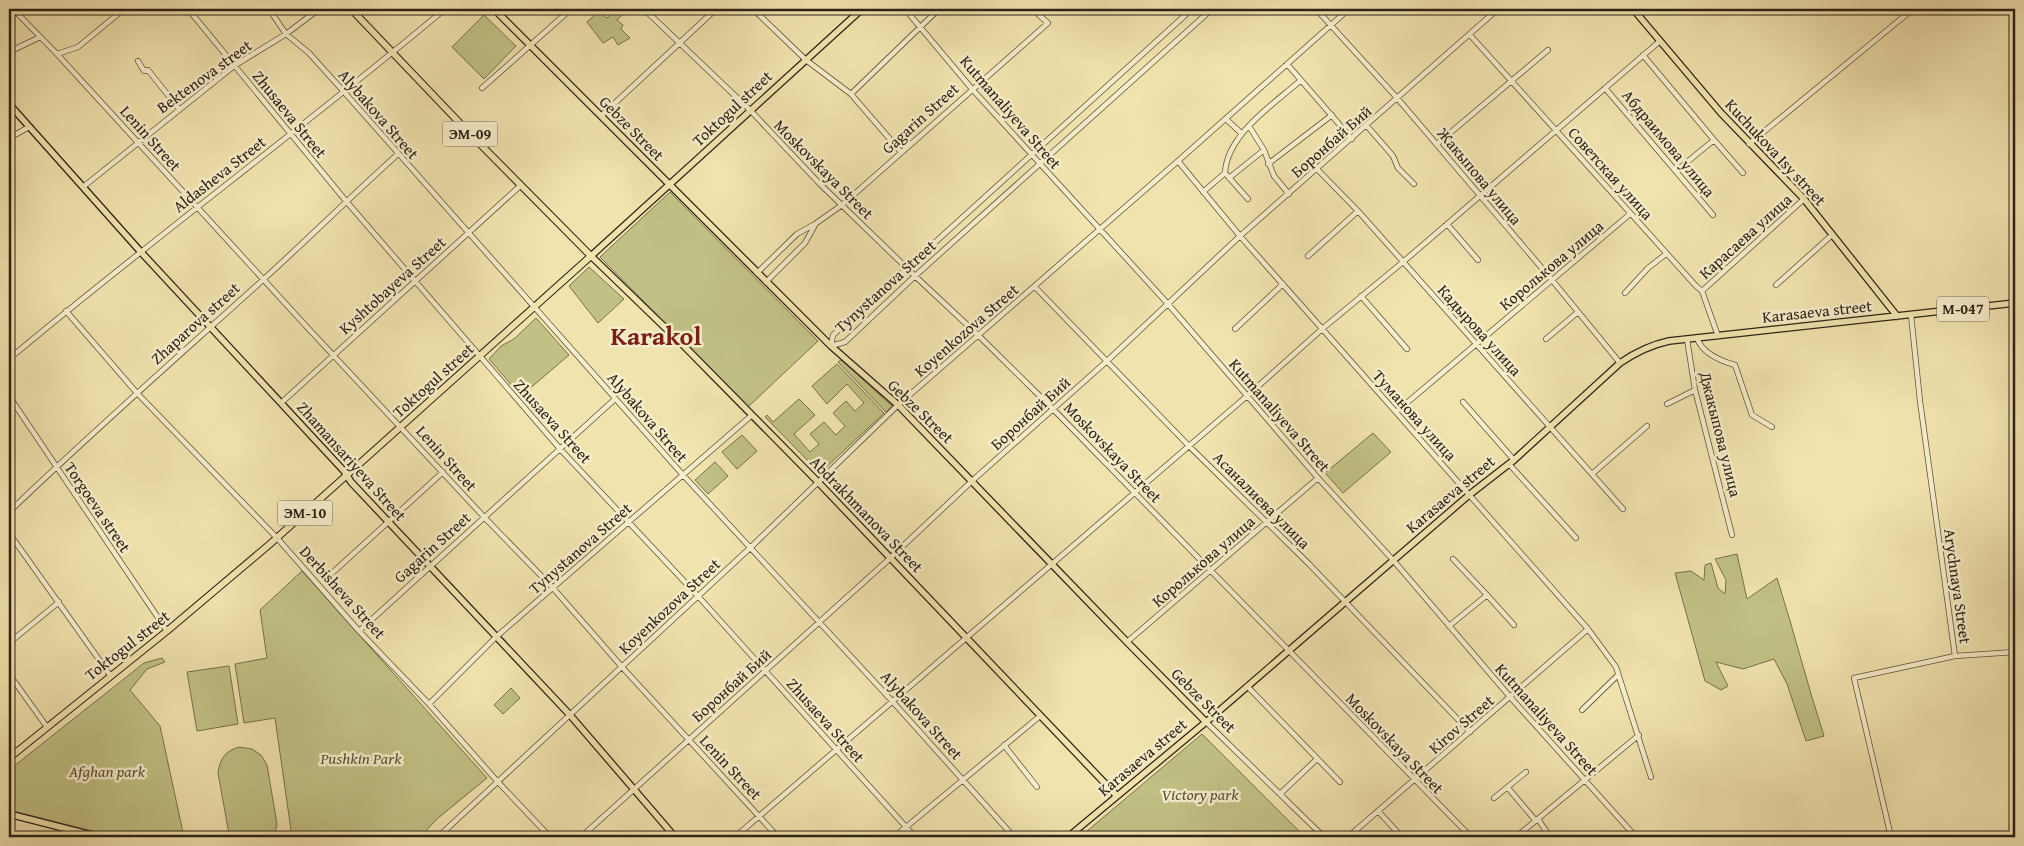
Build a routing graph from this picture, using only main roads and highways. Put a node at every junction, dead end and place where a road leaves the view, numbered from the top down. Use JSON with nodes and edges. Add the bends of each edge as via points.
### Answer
{"nodes":[{"id":1,"x":351,"y":9,"type":"edge"},
{"id":2,"x":494,"y":9,"type":"edge"},
{"id":3,"x":862,"y":9,"type":"edge"},
{"id":4,"x":1633,"y":9,"type":"edge"},
{"id":5,"x":9,"y":104,"type":"edge"},
{"id":6,"x":669,"y":185,"type":"junction"},
{"id":7,"x":591,"y":256,"type":"junction"},
{"id":8,"x":2015,"y":303,"type":"edge"},
{"id":9,"x":1897,"y":316,"type":"junction"},
{"id":10,"x":347,"y":476,"type":"junction"},
{"id":11,"x":1206,"y":722,"type":"junction"},
{"id":12,"x":9,"y":758,"type":"edge"},
{"id":13,"x":1117,"y":796,"type":"junction"},
{"id":14,"x":9,"y":814,"type":"edge"},
{"id":15,"x":99,"y":837,"type":"edge"},
{"id":16,"x":675,"y":837,"type":"edge"},
{"id":17,"x":1068,"y":837,"type":"edge"}],
"edges":[{"from":1,"to":7,"type":"highway","number":"ЭМ-09"},
{"from":2,"to":6,"type":"main road","name":"Gebze Street"},
{"from":3,"to":6,"type":"main road","name":"Toktogul street"},
{"from":4,"to":9,"type":"main road","name":"Kuchukova Isy street","via":[[1749,144],[1804,199]]},
{"from":5,"to":10,"type":"main road","name":"Zhamansariyeva Street"},
{"from":6,"to":7,"type":"main road","name":"Toktogul street"},
{"from":6,"to":11,"type":"main road","name":"Gebze Street","via":[[831,346],[898,405]]},
{"from":7,"to":10,"type":"highway","name":"Toktogul street","number":"ЭМ-10"},
{"from":7,"to":13,"type":"main road","name":"Abdrakhmanova Street","via":[[818,482]]},
{"from":8,"to":9,"type":"main road","name":"Karasaeva street","number":"М-047"},
{"from":9,"to":11,"type":"main road","name":"Karasaeva street","via":[[1669,341],[1646,347],[1620,363],[1511,462]]},
{"from":10,"to":12,"type":"highway","name":"Toktogul street","number":"ЭМ-10","via":[[167,632]]},
{"from":10,"to":16,"type":"main road","name":"Zhamansariyeva Street","via":[[570,715]]},
{"from":11,"to":13,"type":"main road","name":"Karasaeva street"},
{"from":13,"to":17,"type":"main road","name":"Karasaeva street"},
{"from":14,"to":15,"type":"main road"}]}
